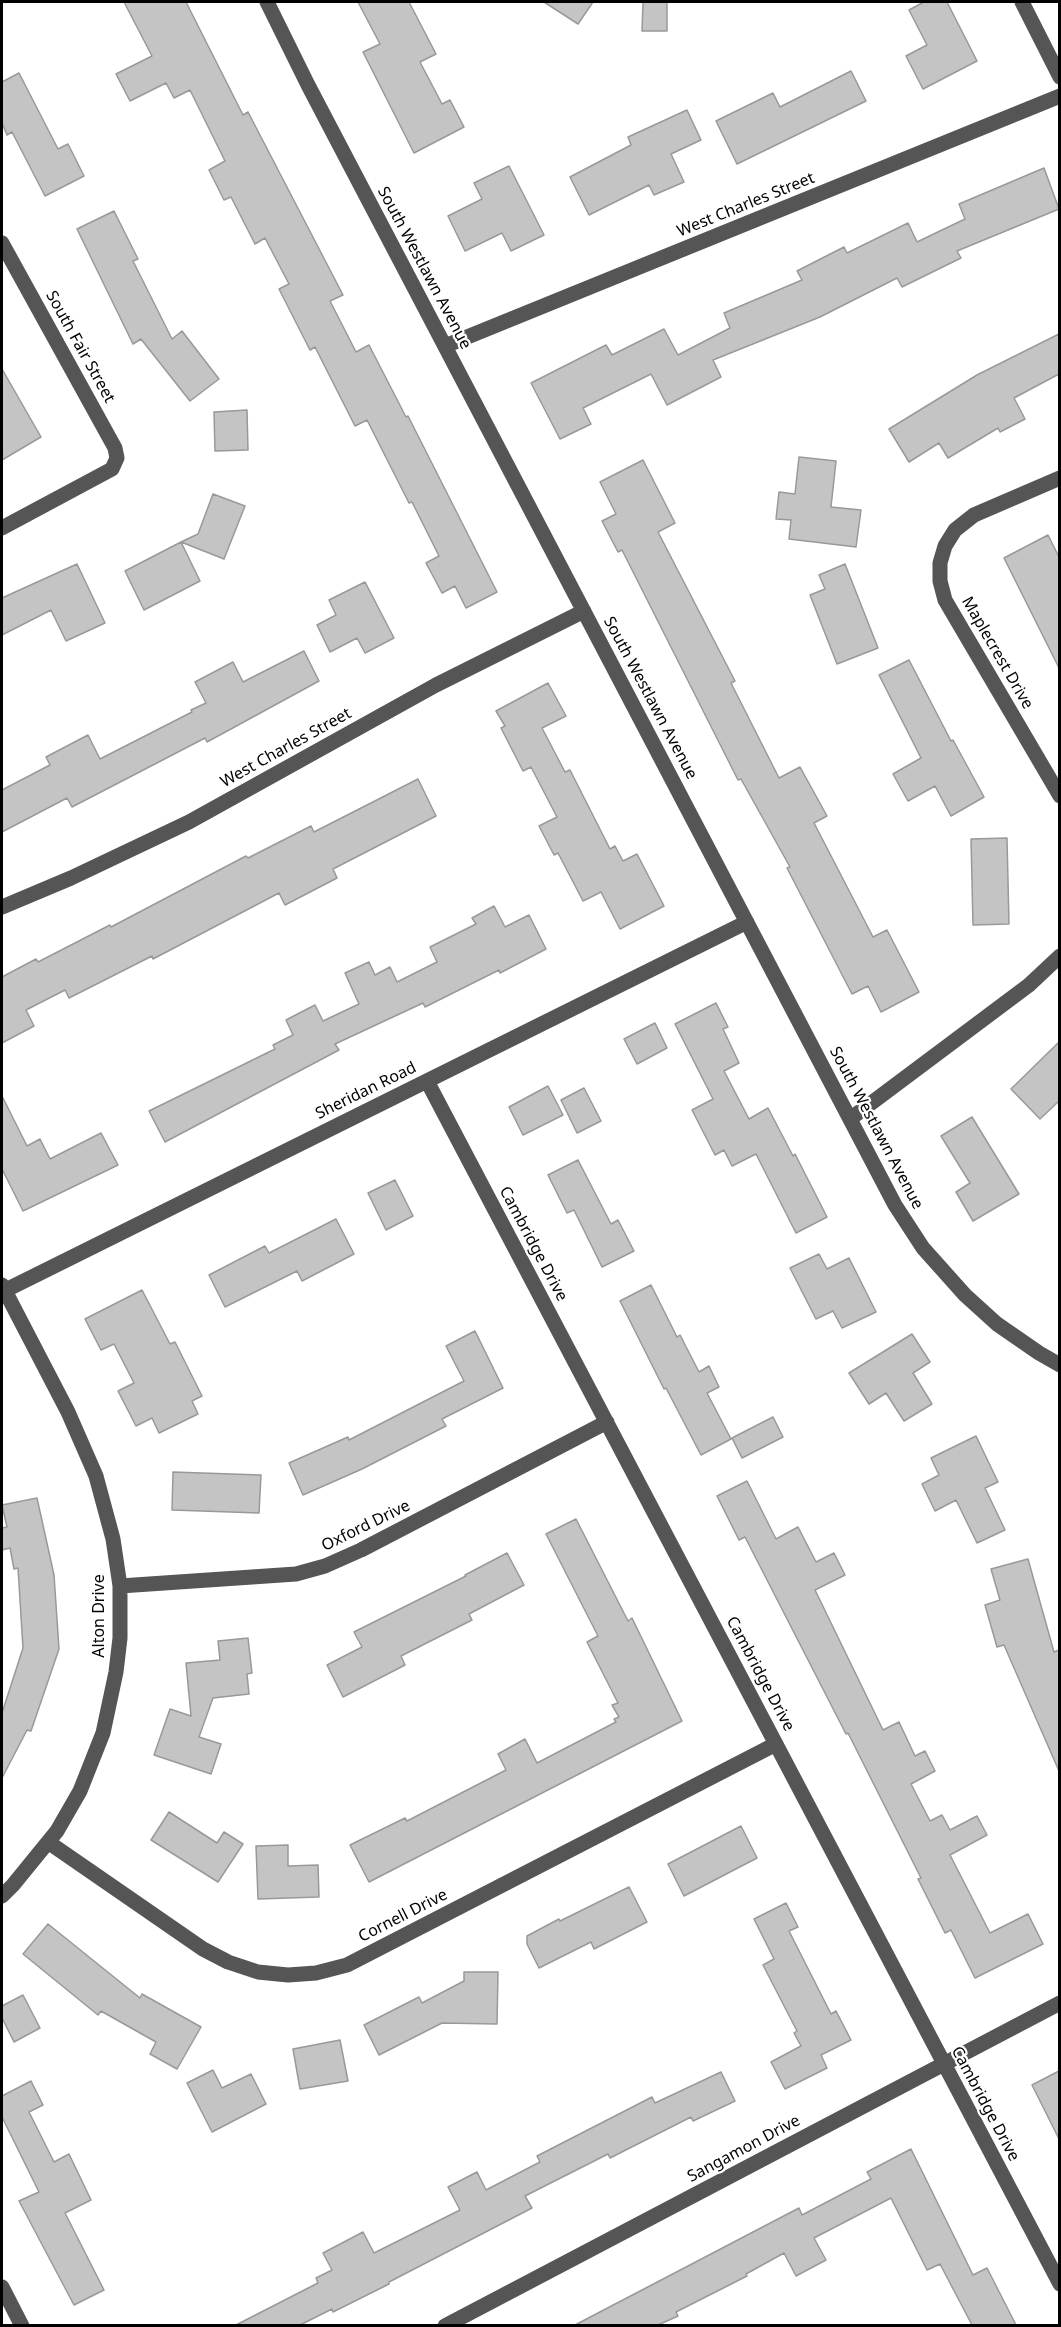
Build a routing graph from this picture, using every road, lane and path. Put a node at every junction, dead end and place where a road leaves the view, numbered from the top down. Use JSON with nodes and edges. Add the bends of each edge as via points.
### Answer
{"nodes":[{"id":1,"x":267,"y":2,"type":"edge"},
{"id":2,"x":1022,"y":2,"type":"edge"},
{"id":3,"x":1059,"y":77,"type":"edge"},
{"id":4,"x":1059,"y":96,"type":"edge"},
{"id":5,"x":2,"y":243,"type":"edge"},
{"id":6,"x":445,"y":346,"type":"junction"},
{"id":7,"x":1059,"y":478,"type":"edge"},
{"id":8,"x":2,"y":528,"type":"edge"},
{"id":9,"x":584,"y":611,"type":"junction"},
{"id":10,"x":1059,"y":796,"type":"edge"},
{"id":11,"x":2,"y":907,"type":"edge"},
{"id":12,"x":747,"y":922,"type":"junction"},
{"id":13,"x":1059,"y":956,"type":"edge"},
{"id":14,"x":427,"y":1081,"type":"junction"},
{"id":15,"x":850,"y":1119,"type":"junction"},
{"id":16,"x":2,"y":1289,"type":"edge"},
{"id":17,"x":1059,"y":1365,"type":"edge"},
{"id":18,"x":606,"y":1422,"type":"junction"},
{"id":19,"x":120,"y":1586,"type":"junction"},
{"id":20,"x":776,"y":1744,"type":"junction"},
{"id":21,"x":48,"y":1842,"type":"junction"},
{"id":22,"x":2,"y":1896,"type":"edge"},
{"id":23,"x":1059,"y":2003,"type":"edge"},
{"id":24,"x":943,"y":2064,"type":"junction"},
{"id":25,"x":1059,"y":2284,"type":"edge"},
{"id":26,"x":2,"y":2287,"type":"edge"},
{"id":27,"x":22,"y":2325,"type":"edge"},
{"id":28,"x":444,"y":2325,"type":"edge"}],
"edges":[{"from":1,"to":6,"type":"street","name":"South Westlawn Avenue"},
{"from":2,"to":3,"type":"street"},
{"from":4,"to":6,"type":"street","name":"West Charles Street"},
{"from":5,"to":8,"type":"street","name":"South Fair Street","via":[[117,458],[112,469]]},
{"from":6,"to":9,"type":"street","name":"South Westlawn Avenue"},
{"from":7,"to":10,"type":"street","name":"Maplecrest Drive","via":[[974,515],[955,530],[940,563],[945,600]]},
{"from":9,"to":11,"type":"street","name":"West Charles Street","via":[[436,685],[189,822]]},
{"from":9,"to":12,"type":"street","name":"South Westlawn Avenue"},
{"from":12,"to":14,"type":"street","name":"Sheridan Road"},
{"from":12,"to":15,"type":"street","name":"South Westlawn Avenue"},
{"from":13,"to":15,"type":"street","via":[[1029,985]]},
{"from":14,"to":16,"type":"street","name":"Sheridan Road"},
{"from":14,"to":18,"type":"street","name":"Cambridge Drive"},
{"from":15,"to":17,"type":"street","name":"South Westlawn Avenue","via":[[895,1205],[923,1248],[997,1324]]},
{"from":16,"to":19,"type":"street","name":"Alton Drive","via":[[68,1412],[96,1476],[113,1539]]},
{"from":18,"to":19,"type":"street","name":"Oxford Drive","via":[[325,1566],[296,1574]]},
{"from":18,"to":20,"type":"street","name":"Cambridge Drive"},
{"from":19,"to":21,"type":"street","name":"Alton Drive","via":[[120,1638],[103,1733],[80,1791]]},
{"from":20,"to":21,"type":"street","name":"Cornell Drive","via":[[347,1965],[316,1973],[288,1976],[228,1962],[203,1949]]},
{"from":20,"to":24,"type":"street","name":"Cambridge Drive"},
{"from":21,"to":22,"type":"street","name":"Alton Drive"},
{"from":23,"to":24,"type":"street","name":"Sangamon Drive"},
{"from":24,"to":25,"type":"street","name":"Cambridge Drive"},
{"from":24,"to":28,"type":"street","name":"Sangamon Drive"},
{"from":26,"to":27,"type":"street"}]}
